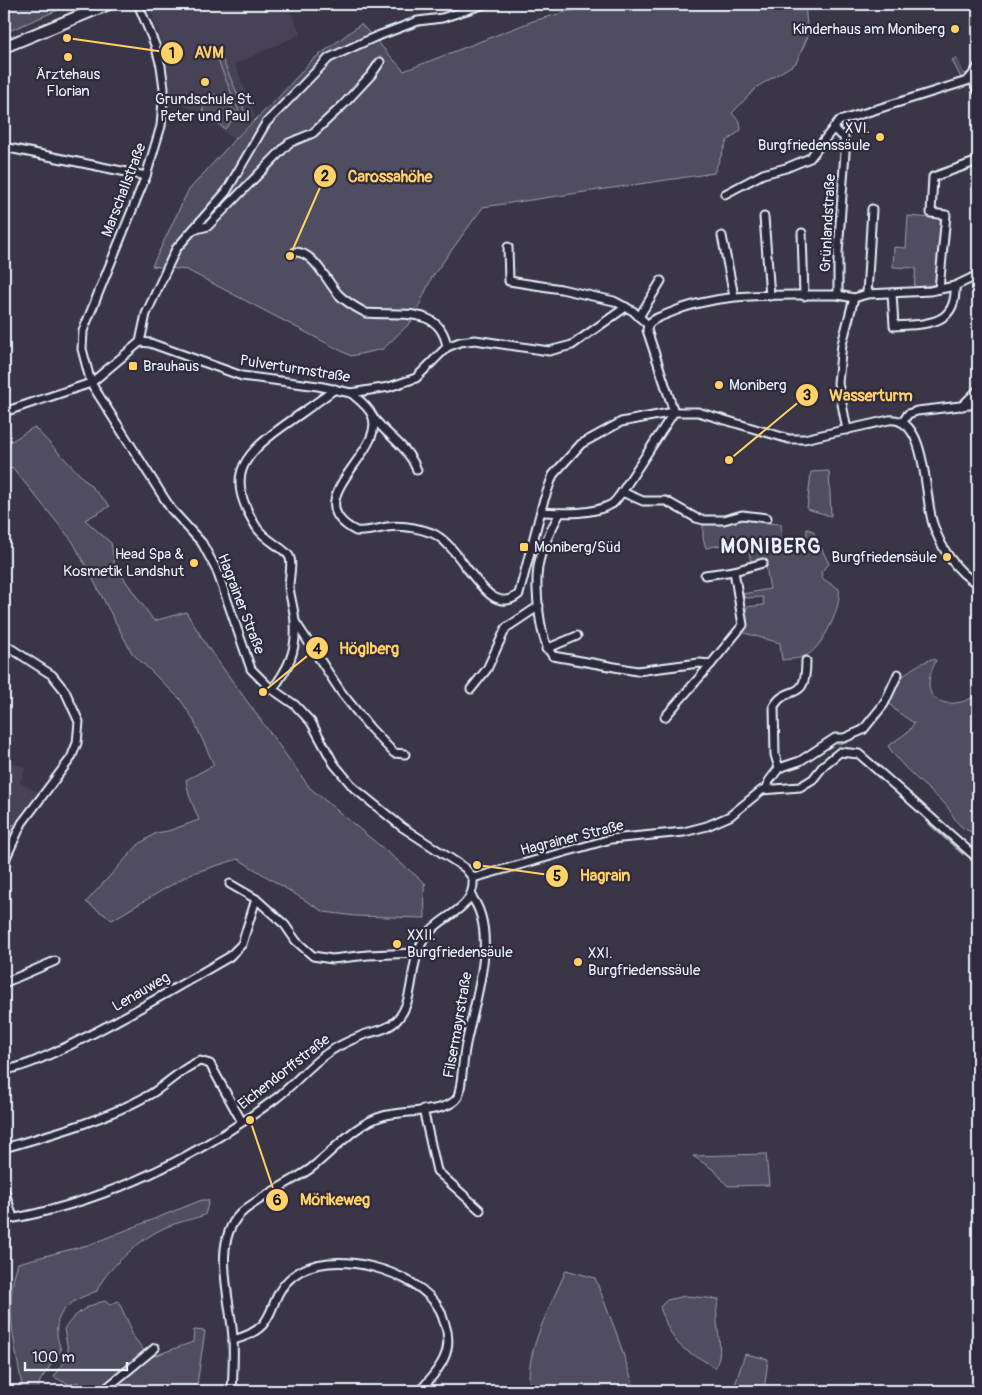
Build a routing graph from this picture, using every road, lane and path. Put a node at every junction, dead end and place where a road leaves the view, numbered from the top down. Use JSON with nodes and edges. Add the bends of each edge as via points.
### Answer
{"nodes":[{"id":1,"x":109,"y":4,"type":"edge"},
{"id":2,"x":138,"y":4,"type":"edge"},
{"id":3,"x":485,"y":4,"type":"edge"},
{"id":4,"x":4,"y":48,"type":"edge"},
{"id":5,"x":380,"y":62,"type":"dead end"},
{"id":6,"x":978,"y":67,"type":"edge"},
{"id":7,"x":971,"y":77,"type":"junction"},
{"id":8,"x":978,"y":91,"type":"edge"},
{"id":9,"x":832,"y":129,"type":"junction"},
{"id":10,"x":4,"y":147,"type":"edge"},
{"id":11,"x":978,"y":161,"type":"edge"},
{"id":12,"x":146,"y":176,"type":"junction"},
{"id":13,"x":725,"y":194,"type":"dead end"},
{"id":14,"x":872,"y":209,"type":"dead end"},
{"id":15,"x":764,"y":217,"type":"dead end"},
{"id":16,"x":193,"y":230,"type":"junction"},
{"id":17,"x":802,"y":233,"type":"dead end"},
{"id":18,"x":722,"y":236,"type":"dead end"},
{"id":19,"x":508,"y":247,"type":"dead end"},
{"id":20,"x":295,"y":252,"type":"dead end"},
{"id":21,"x":978,"y":275,"type":"edge"},
{"id":22,"x":660,"y":281,"type":"dead end"},
{"id":23,"x":955,"y":286,"type":"junction"},
{"id":24,"x":939,"y":290,"type":"junction"},
{"id":25,"x":892,"y":293,"type":"junction"},
{"id":26,"x":867,"y":294,"type":"junction"},
{"id":27,"x":838,"y":295,"type":"junction"},
{"id":28,"x":734,"y":296,"type":"junction"},
{"id":29,"x":770,"y":296,"type":"junction"},
{"id":30,"x":804,"y":296,"type":"junction"},
{"id":31,"x":854,"y":298,"type":"junction"},
{"id":32,"x":626,"y":307,"type":"junction"},
{"id":33,"x":639,"y":317,"type":"junction"},
{"id":34,"x":648,"y":326,"type":"junction"},
{"id":35,"x":140,"y":342,"type":"junction"},
{"id":36,"x":447,"y":347,"type":"junction"},
{"id":37,"x":92,"y":383,"type":"junction"},
{"id":38,"x":335,"y":389,"type":"junction"},
{"id":39,"x":978,"y":390,"type":"edge"},
{"id":40,"x":350,"y":393,"type":"junction"},
{"id":41,"x":978,"y":404,"type":"edge"},
{"id":42,"x":962,"y":406,"type":"junction"},
{"id":43,"x":4,"y":412,"type":"edge"},
{"id":44,"x":674,"y":412,"type":"junction"},
{"id":45,"x":372,"y":414,"type":"junction"},
{"id":46,"x":903,"y":422,"type":"junction"},
{"id":47,"x":847,"y":430,"type":"junction"},
{"id":48,"x":417,"y":470,"type":"dead end"},
{"id":49,"x":622,"y":492,"type":"junction"},
{"id":50,"x":541,"y":512,"type":"junction"},
{"id":51,"x":560,"y":513,"type":"junction"},
{"id":52,"x":768,"y":518,"type":"dead end"},
{"id":53,"x":763,"y":563,"type":"dead end"},
{"id":54,"x":734,"y":570,"type":"junction"},
{"id":55,"x":705,"y":575,"type":"dead end"},
{"id":56,"x":978,"y":584,"type":"edge"},
{"id":57,"x":539,"y":606,"type":"junction"},
{"id":58,"x":296,"y":623,"type":"junction"},
{"id":59,"x":577,"y":636,"type":"dead end"},
{"id":60,"x":4,"y":644,"type":"edge"},
{"id":61,"x":546,"y":649,"type":"junction"},
{"id":62,"x":806,"y":661,"type":"dead end"},
{"id":63,"x":711,"y":664,"type":"junction"},
{"id":64,"x":898,"y":674,"type":"dead end"},
{"id":65,"x":471,"y":689,"type":"dead end"},
{"id":66,"x":272,"y":690,"type":"junction"},
{"id":67,"x":665,"y":717,"type":"dead end"},
{"id":68,"x":405,"y":754,"type":"dead end"},
{"id":69,"x":779,"y":768,"type":"junction"},
{"id":70,"x":767,"y":788,"type":"junction"},
{"id":71,"x":978,"y":859,"type":"edge"},
{"id":72,"x":4,"y":862,"type":"edge"},
{"id":73,"x":473,"y":878,"type":"junction"},
{"id":74,"x":230,"y":884,"type":"dead end"},
{"id":75,"x":471,"y":896,"type":"junction"},
{"id":76,"x":256,"y":899,"type":"junction"},
{"id":77,"x":416,"y":953,"type":"junction"},
{"id":78,"x":55,"y":961,"type":"dead end"},
{"id":79,"x":4,"y":983,"type":"edge"},
{"id":80,"x":4,"y":1070,"type":"edge"},
{"id":81,"x":424,"y":1109,"type":"junction"},
{"id":82,"x":242,"y":1122,"type":"junction"},
{"id":83,"x":4,"y":1148,"type":"edge"},
{"id":84,"x":4,"y":1189,"type":"edge"},
{"id":85,"x":480,"y":1210,"type":"dead end"},
{"id":86,"x":13,"y":1218,"type":"junction"},
{"id":87,"x":4,"y":1220,"type":"edge"},
{"id":88,"x":234,"y":1340,"type":"junction"},
{"id":89,"x":155,"y":1348,"type":"dead end"},
{"id":90,"x":103,"y":1391,"type":"edge"},
{"id":91,"x":232,"y":1391,"type":"edge"},
{"id":92,"x":420,"y":1391,"type":"edge"}],
"edges":[{"from":1,"to":4,"type":"main road"},
{"from":2,"to":12,"type":"street","name":"Marschallstraße","via":[[155,45],[164,88],[161,126]]},
{"from":3,"to":16,"type":"street","via":[[442,18],[418,21],[329,58],[266,123],[226,192]]},
{"from":5,"to":16,"type":"street","via":[[313,132],[289,143],[208,226]]},
{"from":6,"to":7,"type":"street"},
{"from":7,"to":8,"type":"street"},
{"from":7,"to":9,"type":"street","via":[[967,81],[839,121]]},
{"from":9,"to":13,"type":"street","via":[[810,158],[763,174]]},
{"from":9,"to":27,"type":"street","name":"Grünlandstraße","via":[[844,137],[845,152]]},
{"from":10,"to":12,"type":"street"},
{"from":11,"to":24,"type":"street","via":[[933,177],[931,213],[946,215]]},
{"from":12,"to":37,"type":"street","name":"Marschallstraße","via":[[83,331],[82,349]]},
{"from":14,"to":26,"type":"street"},
{"from":15,"to":29,"type":"street"},
{"from":16,"to":35,"type":"street","via":[[176,249],[165,272],[146,314]]},
{"from":17,"to":30,"type":"street","name":"Grünlandstraße"},
{"from":18,"to":28,"type":"street"},
{"from":19,"to":32,"type":"street","via":[[507,279],[511,283],[590,294]]},
{"from":20,"to":36,"type":"street","via":[[322,270],[340,295],[361,310],[420,316],[438,323]]},
{"from":21,"to":23,"type":"street","name":"Grünlandstraße"},
{"from":22,"to":33,"type":"street"},
{"from":23,"to":24,"type":"street","name":"Grünlandstraße"},
{"from":23,"to":25,"type":"street","via":[[956,300],[948,316],[906,326],[894,326]]},
{"from":24,"to":25,"type":"street","name":"Grünlandstraße"},
{"from":25,"to":26,"type":"street","name":"Grünlandstraße"},
{"from":26,"to":31,"type":"street","name":"Grünlandstraße"},
{"from":27,"to":30,"type":"street","name":"Grünlandstraße"},
{"from":27,"to":31,"type":"street","name":"Grünlandstraße"},
{"from":28,"to":29,"type":"street","name":"Grünlandstraße"},
{"from":28,"to":34,"type":"street","name":"Grünlandstraße","via":[[684,306],[652,320]]},
{"from":29,"to":30,"type":"street","name":"Grünlandstraße"},
{"from":31,"to":47,"type":"street","via":[[842,344],[838,384]]},
{"from":32,"to":33,"type":"street"},
{"from":32,"to":36,"type":"street","via":[[572,345],[549,351],[475,340]]},
{"from":33,"to":34,"type":"street"},
{"from":34,"to":44,"type":"street"},
{"from":35,"to":37,"type":"street"},
{"from":35,"to":38,"type":"street","name":"Pulverturmstraße","via":[[242,376]]},
{"from":36,"to":40,"type":"street","name":"Pulverturmstraße","via":[[416,378],[389,387]]},
{"from":37,"to":43,"type":"street"},
{"from":37,"to":66,"type":"street","name":"Hagrainer Straße","via":[[171,509],[202,543],[217,571],[251,669]]},
{"from":38,"to":40,"type":"street","name":"Pulverturmstraße"},
{"from":38,"to":58,"type":"street","via":[[254,449],[243,464],[241,473],[242,497],[258,530],[288,555],[289,587]]},
{"from":39,"to":42,"type":"street"},
{"from":40,"to":45,"type":"street"},
{"from":41,"to":42,"type":"street"},
{"from":42,"to":46,"type":"street","via":[[917,411],[908,414]]},
{"from":44,"to":47,"type":"street","via":[[716,416],[789,439]]},
{"from":44,"to":49,"type":"street"},
{"from":44,"to":50,"type":"street","via":[[621,422],[581,444],[553,475]]},
{"from":45,"to":48,"type":"street","via":[[409,453]]},
{"from":45,"to":50,"type":"street","via":[[373,428],[366,445],[337,489],[338,515],[350,527],[367,532],[387,527],[408,527],[442,538],[484,591],[504,601],[513,600],[519,594]]},
{"from":46,"to":47,"type":"street","via":[[890,420]]},
{"from":46,"to":56,"type":"street","via":[[909,426],[917,444],[937,535],[957,568]]},
{"from":49,"to":51,"type":"street","via":[[613,504],[596,510]]},
{"from":49,"to":52,"type":"street","via":[[643,501],[666,501],[704,520],[724,520],[742,515]]},
{"from":50,"to":51,"type":"street"},
{"from":51,"to":57,"type":"street","via":[[538,567]]},
{"from":53,"to":54,"type":"street"},
{"from":54,"to":55,"type":"street"},
{"from":54,"to":63,"type":"street","via":[[743,625]]},
{"from":57,"to":61,"type":"street"},
{"from":57,"to":65,"type":"street","via":[[506,628],[487,670]]},
{"from":58,"to":66,"type":"street","via":[[291,662]]},
{"from":58,"to":68,"type":"street","via":[[341,692],[370,728],[394,753]]},
{"from":59,"to":61,"type":"street"},
{"from":60,"to":72,"type":"street","via":[[52,675],[65,691],[78,722],[72,758],[22,823]]},
{"from":61,"to":63,"type":"street","via":[[553,656],[637,671],[699,662]]},
{"from":62,"to":69,"type":"street","via":[[804,684],[774,706],[775,755]]},
{"from":63,"to":67,"type":"street"},
{"from":64,"to":69,"type":"street","via":[[884,704],[862,730],[844,738],[835,738],[800,761]]},
{"from":66,"to":73,"type":"street","name":"Hagrainer Straße","via":[[295,705],[310,722],[334,764],[354,788],[402,827],[466,868]]},
{"from":69,"to":70,"type":"street","name":"Hagrainer Straße","via":[[768,781]]},
{"from":70,"to":71,"type":"street","via":[[800,787],[813,779],[835,754],[846,751],[859,754]]},
{"from":70,"to":73,"type":"street","name":"Hagrainer Straße","via":[[730,816],[707,826],[684,832],[611,839]]},
{"from":73,"to":75,"type":"street"},
{"from":74,"to":76,"type":"street"},
{"from":75,"to":77,"type":"street","name":"Eichendorffstraße","via":[[460,909],[429,932]]},
{"from":75,"to":81,"type":"street","name":"Filsermayrstraße","via":[[482,920],[482,962],[460,1090],[456,1101],[444,1107]]},
{"from":76,"to":77,"type":"street","via":[[308,952],[321,959]]},
{"from":76,"to":80,"type":"street","name":"Lenauweg","via":[[242,944],[229,957],[129,1016],[49,1054]]},
{"from":77,"to":82,"type":"street","name":"Eichendorffstraße","via":[[406,1007],[396,1022],[326,1054],[289,1088]]},
{"from":78,"to":79,"type":"street"},
{"from":81,"to":85,"type":"street","via":[[438,1172]]},
{"from":81,"to":88,"type":"street","via":[[383,1116],[364,1124],[320,1161],[244,1210],[235,1220],[225,1243]]},
{"from":82,"to":83,"type":"street","via":[[210,1064],[200,1061],[121,1109]]},
{"from":82,"to":86,"type":"street","name":"Eichendorffstraße","via":[[200,1148],[115,1189]]},
{"from":84,"to":86,"type":"street"},
{"from":86,"to":87,"type":"street","name":"Eichendorffstraße"},
{"from":88,"to":91,"type":"street"},
{"from":88,"to":92,"type":"street","via":[[250,1335],[264,1325],[281,1290],[300,1271],[324,1263],[373,1266],[414,1285],[440,1310],[449,1336],[445,1360]]},
{"from":89,"to":90,"type":"street"}]}
